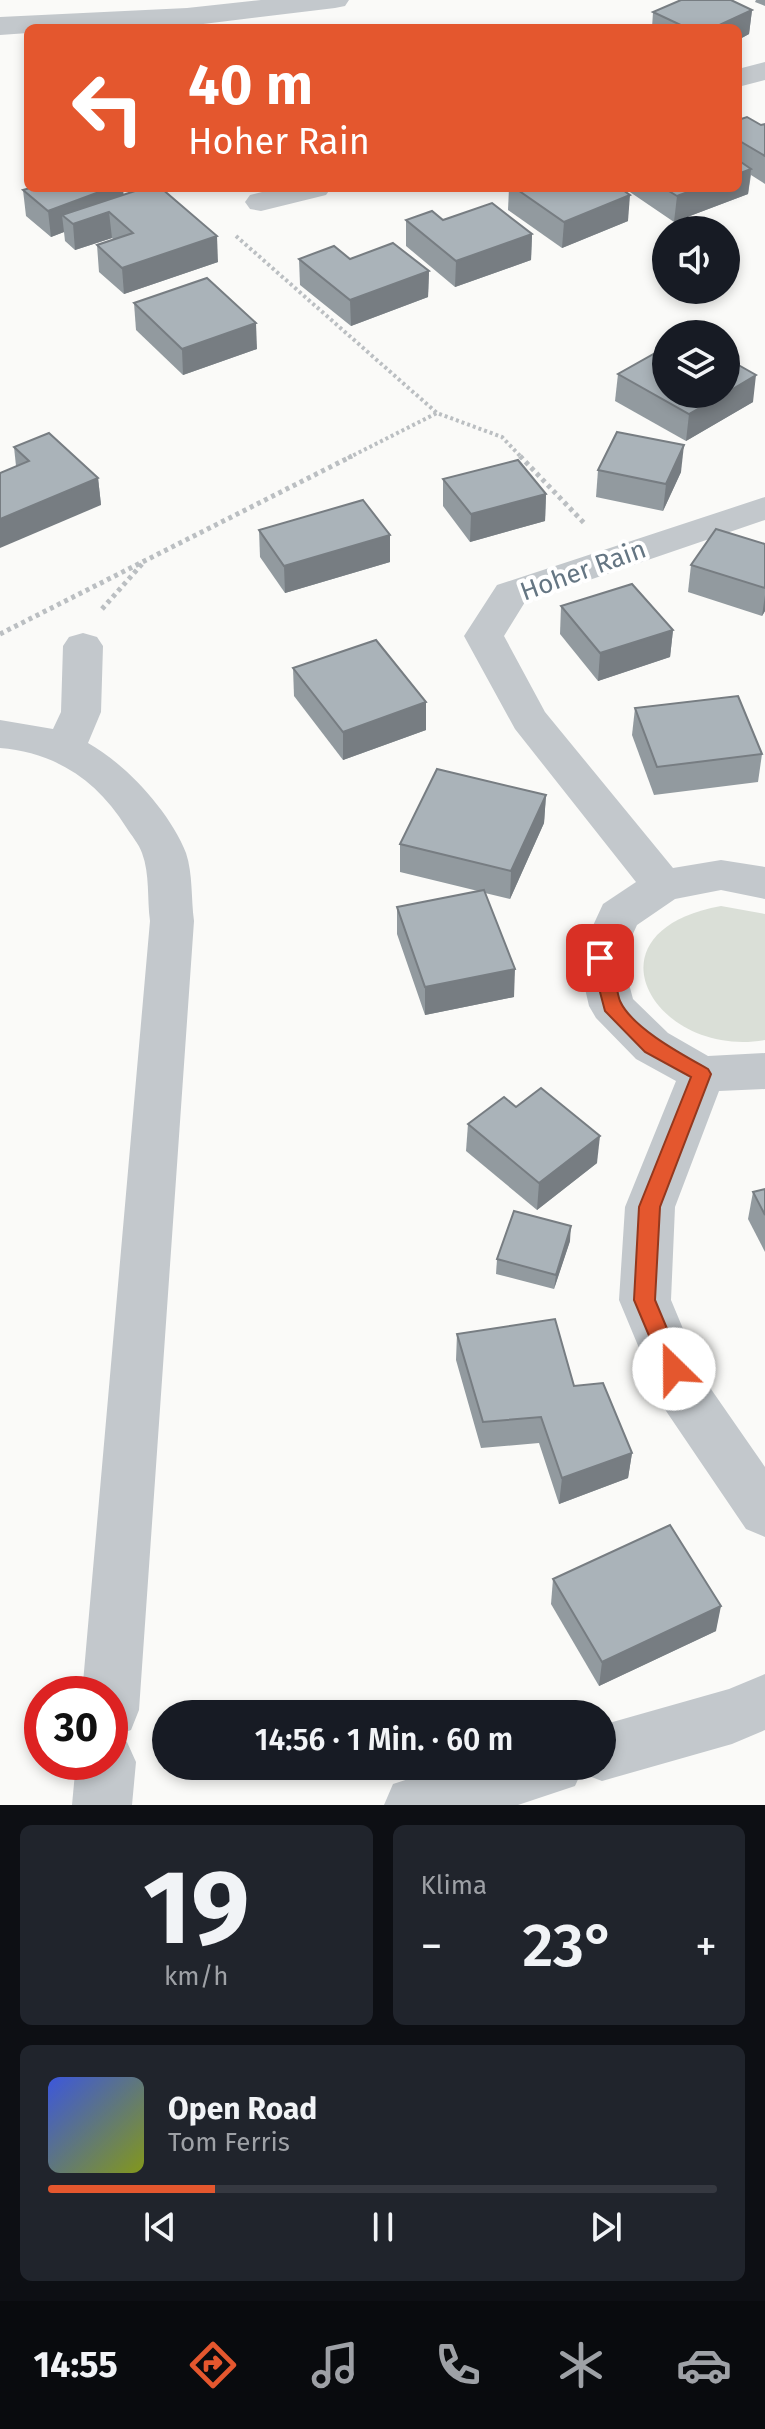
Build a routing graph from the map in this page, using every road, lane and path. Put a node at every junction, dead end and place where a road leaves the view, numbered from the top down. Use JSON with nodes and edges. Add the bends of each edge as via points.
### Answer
{"nodes":[{"id":1,"x":335,"y":0,"type":"edge"},
{"id":2,"x":58,"y":24,"type":"edge"},
{"id":3,"x":24,"y":25,"type":"edge"},
{"id":4,"x":0,"y":26,"type":"edge"},
{"id":5,"x":765,"y":71,"type":"edge"},
{"id":6,"x":742,"y":77,"type":"edge"},
{"id":7,"x":300,"y":192,"type":"edge"},
{"id":8,"x":261,"y":202,"type":"joint"},
{"id":9,"x":437,"y":413,"type":"junction"},
{"id":10,"x":765,"y":508,"type":"edge"},
{"id":11,"x":616,"y":557,"type":"junction"},
{"id":12,"x":146,"y":560,"type":"junction"},
{"id":13,"x":0,"y":634,"type":"edge"},
{"id":14,"x":83,"y":646,"type":"joint"},
{"id":15,"x":0,"y":734,"type":"edge"},
{"id":16,"x":66,"y":747,"type":"junction"},
{"id":17,"x":765,"y":883,"type":"edge"},
{"id":18,"x":663,"y":885,"type":"junction"},
{"id":19,"x":765,"y":1071,"type":"edge"},
{"id":20,"x":702,"y":1074,"type":"junction"},
{"id":21,"x":765,"y":1512,"type":"edge"},
{"id":22,"x":113,"y":1676,"type":"edge"},
{"id":23,"x":765,"y":1702,"type":"edge"},
{"id":24,"x":616,"y":1749,"type":"edge"},
{"id":25,"x":104,"y":1780,"type":"edge"},
{"id":26,"x":504,"y":1780,"type":"edge"},
{"id":27,"x":102,"y":1805,"type":"edge"},
{"id":28,"x":414,"y":1805,"type":"edge"}],
"edges":[{"from":1,"to":2,"type":"street","via":[[187,17]]},
{"from":3,"to":4,"type":"street"},
{"from":5,"to":6,"type":"street"},
{"from":7,"to":8,"type":"street"},
{"from":8,"to":9,"type":"path","via":[[235,236]]},
{"from":9,"to":11,"type":"path","via":[[502,437]]},
{"from":9,"to":12,"type":"path"},
{"from":10,"to":11,"type":"street","name":"Hoher Rain"},
{"from":11,"to":18,"type":"street","name":"Hoher Rain","via":[[511,594],[484,636],[529,719]]},
{"from":12,"to":13,"type":"path"},
{"from":12,"to":14,"type":"path","via":[[104,605]]},
{"from":14,"to":16,"type":"street","via":[[81,712]]},
{"from":15,"to":16,"type":"street"},
{"from":16,"to":22,"type":"street","via":[[100,768],[136,804],[164,854],[172,921]]},
{"from":17,"to":18,"type":"street","via":[[721,875]]},
{"from":18,"to":20,"type":"street","via":[[619,915],[600,958],[612,1006],[652,1046]]},
{"from":19,"to":20,"type":"street"},
{"from":20,"to":21,"type":"street","via":[[650,1207],[645,1300],[683,1392]]},
{"from":23,"to":24,"type":"street"},
{"from":25,"to":27,"type":"street"},
{"from":26,"to":28,"type":"street"}]}
